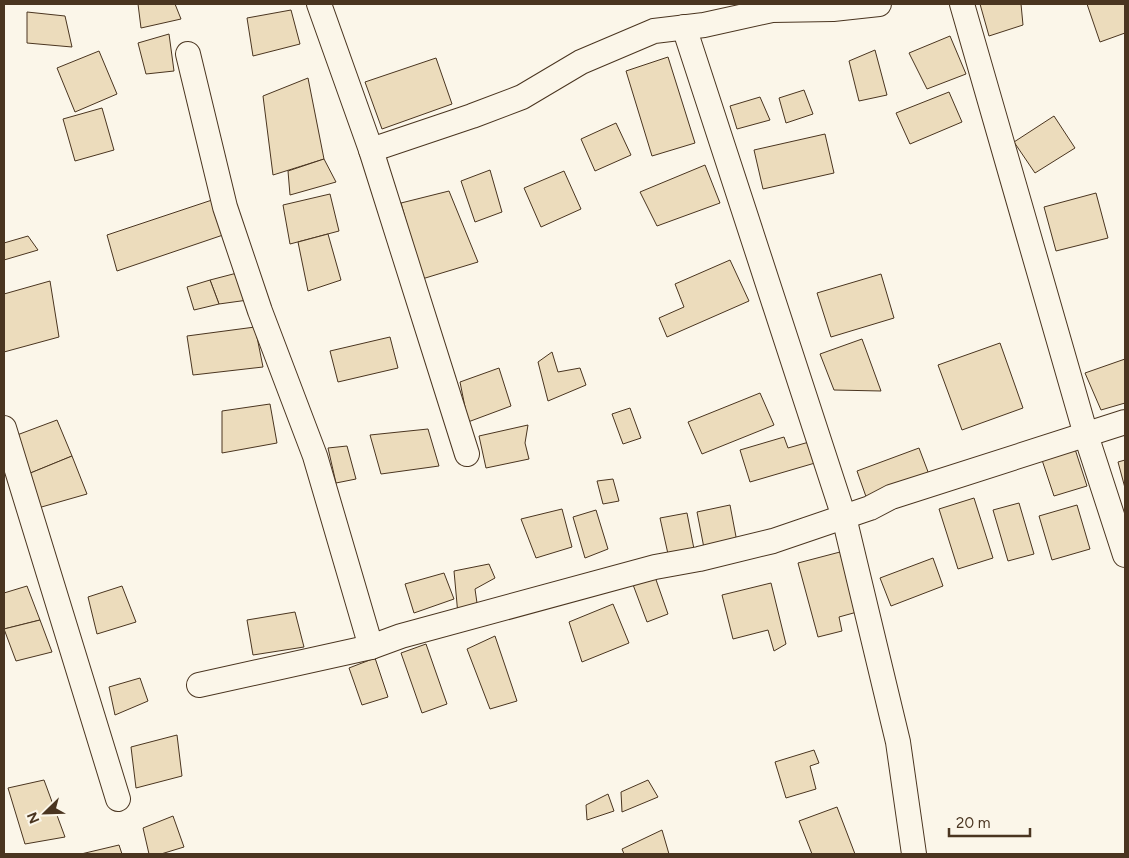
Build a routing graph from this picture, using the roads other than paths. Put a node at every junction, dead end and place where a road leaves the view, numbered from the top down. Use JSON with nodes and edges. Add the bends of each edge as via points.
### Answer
{"nodes":[{"id":1,"x":319,"y":4,"type":"edge"},
{"id":2,"x":879,"y":4,"type":"edge"},
{"id":3,"x":962,"y":4,"type":"edge"},
{"id":4,"x":701,"y":19,"type":"edge"},
{"id":5,"x":188,"y":54,"type":"dead end"},
{"id":6,"x":371,"y":150,"type":"junction"},
{"id":7,"x":1125,"y":422,"type":"edge"},
{"id":8,"x":4,"y":428,"type":"edge"},
{"id":9,"x":1086,"y":435,"type":"junction"},
{"id":10,"x":467,"y":454,"type":"dead end"},
{"id":11,"x":844,"y":517,"type":"junction"},
{"id":12,"x":1125,"y":555,"type":"edge"},
{"id":13,"x":371,"y":647,"type":"junction"},
{"id":14,"x":199,"y":685,"type":"dead end"},
{"id":15,"x":118,"y":799,"type":"dead end"},
{"id":16,"x":914,"y":854,"type":"edge"}],
"edges":[{"from":1,"to":6,"type":"street"},
{"from":2,"to":4,"type":"street","via":[[772,10]]},
{"from":3,"to":9,"type":"street"},
{"from":4,"to":6,"type":"street","via":[[654,31],[581,62],[522,97]]},
{"from":4,"to":11,"type":"street"},
{"from":5,"to":13,"type":"street","via":[[225,207],[315,456]]},
{"from":6,"to":10,"type":"street"},
{"from":7,"to":9,"type":"street"},
{"from":8,"to":15,"type":"street"},
{"from":9,"to":11,"type":"street","via":[[891,498]]},
{"from":9,"to":12,"type":"street"},
{"from":11,"to":13,"type":"street","via":[[773,541],[699,560],[655,567]]},
{"from":11,"to":16,"type":"street","via":[[898,742]]},
{"from":13,"to":14,"type":"street"}]}
